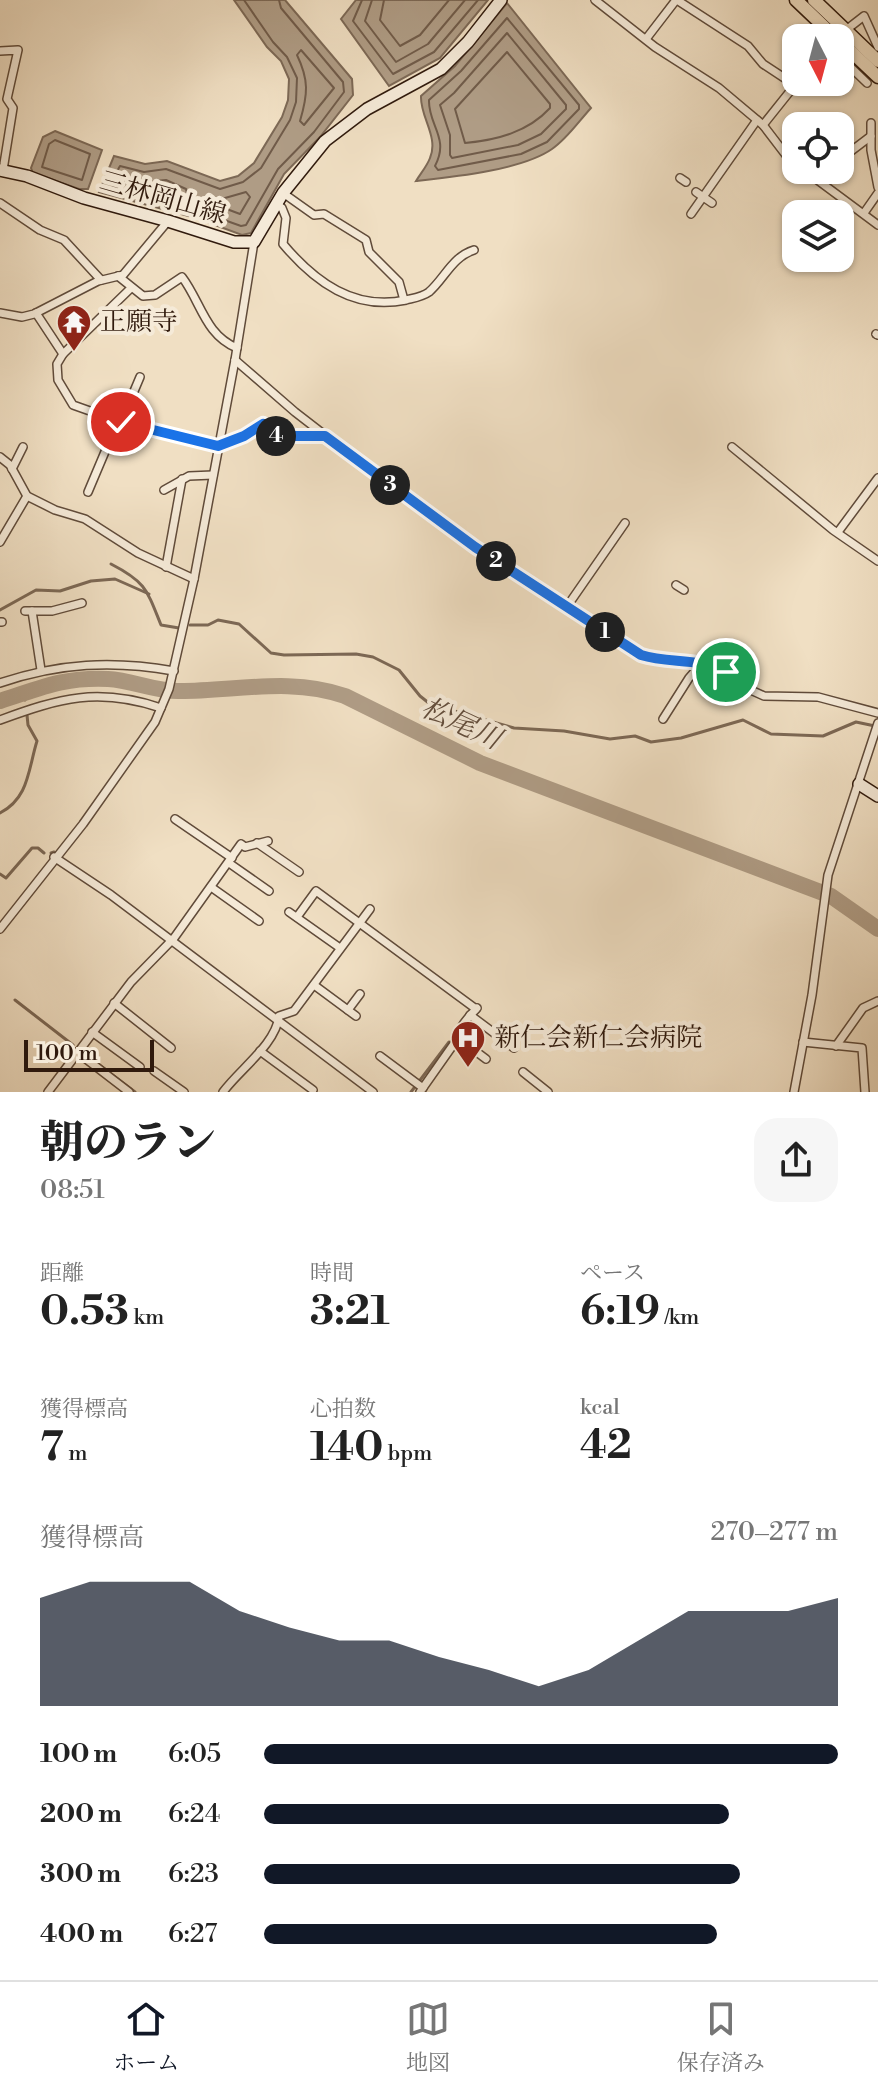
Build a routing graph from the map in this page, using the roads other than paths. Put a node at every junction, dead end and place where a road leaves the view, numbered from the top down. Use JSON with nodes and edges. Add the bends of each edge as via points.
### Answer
{"nodes":[{"id":1,"x":501,"y":0,"type":"edge"},
{"id":2,"x":595,"y":0,"type":"edge"},
{"id":3,"x":676,"y":0,"type":"edge"},
{"id":4,"x":796,"y":0,"type":"edge"},
{"id":5,"x":814,"y":0,"type":"edge"},
{"id":6,"x":825,"y":24,"type":"edge"},
{"id":7,"x":832,"y":24,"type":"edge"},
{"id":8,"x":854,"y":25,"type":"edge"},
{"id":9,"x":875,"y":30,"type":"edge"},
{"id":10,"x":646,"y":39,"type":"junction"},
{"id":11,"x":854,"y":45,"type":"edge"},
{"id":12,"x":878,"y":47,"type":"edge"},
{"id":13,"x":0,"y":51,"type":"edge"},
{"id":14,"x":854,"y":54,"type":"edge"},
{"id":15,"x":878,"y":61,"type":"edge"},
{"id":16,"x":854,"y":67,"type":"edge"},
{"id":17,"x":873,"y":80,"type":"edge"},
{"id":18,"x":760,"y":123,"type":"junction"},
{"id":19,"x":871,"y":123,"type":"dead end"},
{"id":20,"x":871,"y":136,"type":"junction"},
{"id":21,"x":782,"y":148,"type":"edge"},
{"id":22,"x":854,"y":149,"type":"edge"},
{"id":23,"x":728,"y":162,"type":"junction"},
{"id":24,"x":736,"y":168,"type":"dead end"},
{"id":25,"x":1,"y":170,"type":"edge"},
{"id":26,"x":824,"y":184,"type":"edge"},
{"id":27,"x":878,"y":187,"type":"edge"},
{"id":28,"x":283,"y":193,"type":"junction"},
{"id":29,"x":878,"y":193,"type":"edge"},
{"id":30,"x":700,"y":195,"type":"junction"},
{"id":31,"x":0,"y":203,"type":"edge"},
{"id":32,"x":712,"y":203,"type":"dead end"},
{"id":33,"x":276,"y":204,"type":"junction"},
{"id":34,"x":864,"y":213,"type":"junction"},
{"id":35,"x":691,"y":214,"type":"dead end"},
{"id":36,"x":168,"y":221,"type":"junction"},
{"id":37,"x":878,"y":225,"type":"edge"},
{"id":38,"x":254,"y":242,"type":"junction"},
{"id":39,"x":474,"y":250,"type":"dead end"},
{"id":40,"x":118,"y":276,"type":"junction"},
{"id":41,"x":101,"y":280,"type":"junction"},
{"id":42,"x":131,"y":288,"type":"junction"},
{"id":43,"x":404,"y":300,"type":"junction"},
{"id":44,"x":0,"y":313,"type":"edge"},
{"id":45,"x":36,"y":313,"type":"junction"},
{"id":46,"x":237,"y":348,"type":"junction"},
{"id":47,"x":63,"y":354,"type":"junction"},
{"id":48,"x":235,"y":360,"type":"junction"},
{"id":49,"x":140,"y":377,"type":"dead end"},
{"id":50,"x":108,"y":417,"type":"junction"},
{"id":51,"x":121,"y":422,"type":"junction"},
{"id":52,"x":325,"y":436,"type":"junction"},
{"id":53,"x":218,"y":446,"type":"junction"},
{"id":54,"x":23,"y":447,"type":"dead end"},
{"id":55,"x":732,"y":447,"type":"dead end"},
{"id":56,"x":0,"y":457,"type":"edge"},
{"id":57,"x":12,"y":469,"type":"junction"},
{"id":58,"x":213,"y":475,"type":"junction"},
{"id":59,"x":878,"y":478,"type":"edge"},
{"id":60,"x":182,"y":479,"type":"junction"},
{"id":61,"x":164,"y":490,"type":"dead end"},
{"id":62,"x":88,"y":492,"type":"dead end"},
{"id":63,"x":27,"y":496,"type":"junction"},
{"id":64,"x":625,"y":523,"type":"dead end"},
{"id":65,"x":838,"y":532,"type":"junction"},
{"id":66,"x":0,"y":542,"type":"edge"},
{"id":67,"x":878,"y":561,"type":"edge"},
{"id":68,"x":166,"y":567,"type":"junction"},
{"id":69,"x":194,"y":579,"type":"junction"},
{"id":70,"x":82,"y":603,"type":"dead end"},
{"id":71,"x":566,"y":608,"type":"junction"},
{"id":72,"x":702,"y":663,"type":"junction"},
{"id":73,"x":41,"y":670,"type":"junction"},
{"id":74,"x":174,"y":672,"type":"junction"},
{"id":75,"x":0,"y":683,"type":"edge"},
{"id":76,"x":671,"y":706,"type":"junction"},
{"id":77,"x":162,"y":707,"type":"junction"},
{"id":78,"x":679,"y":711,"type":"dead end"},
{"id":79,"x":878,"y":713,"type":"edge"},
{"id":80,"x":663,"y":719,"type":"dead end"},
{"id":81,"x":0,"y":720,"type":"edge"},
{"id":82,"x":877,"y":725,"type":"edge"},
{"id":83,"x":859,"y":784,"type":"junction"},
{"id":84,"x":878,"y":796,"type":"edge"},
{"id":85,"x":175,"y":819,"type":"dead end"},
{"id":86,"x":191,"y":831,"type":"junction"},
{"id":87,"x":184,"y":840,"type":"dead end"},
{"id":88,"x":268,"y":841,"type":"dead end"},
{"id":89,"x":257,"y":843,"type":"junction"},
{"id":90,"x":54,"y":857,"type":"junction"},
{"id":91,"x":230,"y":861,"type":"junction"},
{"id":92,"x":299,"y":872,"type":"dead end"},
{"id":93,"x":211,"y":887,"type":"junction"},
{"id":94,"x":269,"y":891,"type":"dead end"},
{"id":95,"x":370,"y":909,"type":"dead end"},
{"id":96,"x":259,"y":921,"type":"dead end"},
{"id":97,"x":359,"y":923,"type":"junction"},
{"id":98,"x":0,"y":929,"type":"edge"},
{"id":99,"x":171,"y":940,"type":"junction"},
{"id":100,"x":340,"y":948,"type":"junction"},
{"id":101,"x":314,"y":985,"type":"junction"},
{"id":102,"x":360,"y":994,"type":"dead end"},
{"id":103,"x":878,"y":1001,"type":"edge"},
{"id":104,"x":114,"y":1003,"type":"junction"},
{"id":105,"x":348,"y":1010,"type":"junction"},
{"id":106,"x":475,"y":1010,"type":"junction"},
{"id":107,"x":356,"y":1016,"type":"dead end"},
{"id":108,"x":278,"y":1021,"type":"junction"},
{"id":109,"x":92,"y":1032,"type":"junction"},
{"id":110,"x":153,"y":1034,"type":"junction"},
{"id":111,"x":458,"y":1038,"type":"junction"},
{"id":112,"x":803,"y":1042,"type":"junction"},
{"id":113,"x":145,"y":1043,"type":"dead end"},
{"id":114,"x":129,"y":1046,"type":"dead end"},
{"id":115,"x":836,"y":1046,"type":"junction"},
{"id":116,"x":171,"y":1048,"type":"dead end"},
{"id":117,"x":514,"y":1048,"type":"dead end"},
{"id":118,"x":260,"y":1051,"type":"junction"},
{"id":119,"x":77,"y":1052,"type":"junction"},
{"id":120,"x":122,"y":1054,"type":"junction"},
{"id":121,"x":380,"y":1056,"type":"dead end"},
{"id":122,"x":486,"y":1059,"type":"dead end"},
{"id":123,"x":140,"y":1067,"type":"dead end"},
{"id":124,"x":154,"y":1071,"type":"dead end"},
{"id":125,"x":523,"y":1072,"type":"dead end"},
{"id":126,"x":863,"y":1082,"type":"junction"},
{"id":127,"x":874,"y":1082,"type":"dead end"},
{"id":128,"x":420,"y":1088,"type":"edge"},
{"id":129,"x":313,"y":1090,"type":"dead end"},
{"id":130,"x":48,"y":1092,"type":"edge"},
{"id":131,"x":129,"y":1092,"type":"edge"},
{"id":132,"x":184,"y":1092,"type":"edge"},
{"id":133,"x":223,"y":1092,"type":"edge"},
{"id":134,"x":373,"y":1092,"type":"edge"},
{"id":135,"x":548,"y":1092,"type":"edge"},
{"id":136,"x":794,"y":1092,"type":"edge"},
{"id":137,"x":865,"y":1092,"type":"edge"}],
"edges":[{"from":1,"to":28,"type":"main road","name":"三林岡山線","via":[[452,59],[343,126]]},
{"from":2,"to":10,"type":"street"},
{"from":3,"to":10,"type":"street"},
{"from":3,"to":18,"type":"street","via":[[748,46],[763,64],[795,85]]},
{"from":4,"to":6,"type":"main road"},
{"from":5,"to":7,"type":"main road"},
{"from":8,"to":9,"type":"street","via":[[864,16]]},
{"from":9,"to":12,"type":"street"},
{"from":10,"to":18,"type":"street"},
{"from":11,"to":15,"type":"main road"},
{"from":13,"to":25,"type":"street","via":[[18,50],[7,99],[13,108]]},
{"from":14,"to":17,"type":"main road"},
{"from":16,"to":17,"type":"street"},
{"from":18,"to":21,"type":"street"},
{"from":18,"to":23,"type":"street"},
{"from":19,"to":20,"type":"street"},
{"from":20,"to":22,"type":"street"},
{"from":20,"to":27,"type":"street"},
{"from":23,"to":24,"type":"street"},
{"from":23,"to":30,"type":"street"},
{"from":25,"to":36,"type":"main road","name":"三林岡山線"},
{"from":26,"to":34,"type":"street"},
{"from":28,"to":33,"type":"main road","name":"三林岡山線"},
{"from":28,"to":43,"type":"street","via":[[366,240],[369,252],[399,282]]},
{"from":29,"to":34,"type":"street"},
{"from":30,"to":32,"type":"street"},
{"from":30,"to":35,"type":"street"},
{"from":31,"to":41,"type":"street","via":[[64,240]]},
{"from":33,"to":38,"type":"main road","name":"三林岡山線"},
{"from":33,"to":43,"type":"street","via":[[286,218],[283,244],[307,272],[338,293],[384,305]]},
{"from":34,"to":37,"type":"street"},
{"from":36,"to":38,"type":"main road","name":"三林岡山線","via":[[234,242]]},
{"from":36,"to":40,"type":"street"},
{"from":38,"to":46,"type":"street"},
{"from":39,"to":43,"type":"street","via":[[461,254],[428,293]]},
{"from":40,"to":41,"type":"street"},
{"from":40,"to":42,"type":"street"},
{"from":41,"to":45,"type":"street"},
{"from":42,"to":46,"type":"street","via":[[143,296],[155,295],[182,277],[213,333]]},
{"from":42,"to":47,"type":"street"},
{"from":44,"to":45,"type":"street"},
{"from":45,"to":47,"type":"street"},
{"from":46,"to":48,"type":"street"},
{"from":47,"to":50,"type":"street","via":[[57,364],[58,380],[73,405]]},
{"from":48,"to":52,"type":"street"},
{"from":48,"to":53,"type":"street"},
{"from":49,"to":51,"type":"street"},
{"from":50,"to":51,"type":"street"},
{"from":50,"to":62,"type":"street","via":[[107,447]]},
{"from":51,"to":53,"type":"street"},
{"from":52,"to":53,"type":"street","via":[[276,436],[263,424]]},
{"from":52,"to":71,"type":"street"},
{"from":53,"to":58,"type":"street"},
{"from":54,"to":57,"type":"street"},
{"from":55,"to":65,"type":"street"},
{"from":56,"to":57,"type":"street"},
{"from":57,"to":63,"type":"street"},
{"from":58,"to":60,"type":"street"},
{"from":58,"to":69,"type":"street"},
{"from":59,"to":65,"type":"street"},
{"from":60,"to":61,"type":"street"},
{"from":60,"to":68,"type":"street"},
{"from":63,"to":66,"type":"street"},
{"from":63,"to":68,"type":"street","via":[[85,519]]},
{"from":64,"to":71,"type":"street"},
{"from":65,"to":67,"type":"street"},
{"from":68,"to":69,"type":"street"},
{"from":69,"to":74,"type":"street"},
{"from":70,"to":73,"type":"street","via":[[28,611],[39,642]]},
{"from":71,"to":72,"type":"street","via":[[641,655]]},
{"from":72,"to":76,"type":"street"},
{"from":72,"to":79,"type":"street","via":[[764,696],[818,697]]},
{"from":73,"to":74,"type":"street","via":[[113,663]]},
{"from":73,"to":75,"type":"street"},
{"from":74,"to":77,"type":"street"},
{"from":76,"to":78,"type":"street"},
{"from":76,"to":80,"type":"street"},
{"from":77,"to":81,"type":"street","via":[[86,697],[40,704]]},
{"from":77,"to":90,"type":"street","via":[[83,824]]},
{"from":82,"to":83,"type":"street"},
{"from":83,"to":84,"type":"main road"},
{"from":83,"to":112,"type":"street","via":[[828,875]]},
{"from":85,"to":86,"type":"street"},
{"from":86,"to":87,"type":"street"},
{"from":86,"to":91,"type":"street"},
{"from":88,"to":89,"type":"street"},
{"from":89,"to":91,"type":"street","via":[[241,844]]},
{"from":89,"to":92,"type":"street"},
{"from":90,"to":98,"type":"street"},
{"from":90,"to":99,"type":"street"},
{"from":91,"to":93,"type":"street"},
{"from":91,"to":94,"type":"street"},
{"from":93,"to":96,"type":"street"},
{"from":93,"to":99,"type":"street"},
{"from":95,"to":97,"type":"street"},
{"from":97,"to":100,"type":"street"},
{"from":97,"to":100,"type":"street","via":[[316,891],[293,914]]},
{"from":97,"to":106,"type":"street"},
{"from":99,"to":104,"type":"street"},
{"from":99,"to":108,"type":"street"},
{"from":100,"to":101,"type":"street"},
{"from":101,"to":105,"type":"street"},
{"from":101,"to":108,"type":"street","via":[[294,1011]]},
{"from":102,"to":105,"type":"street"},
{"from":103,"to":115,"type":"street","via":[[863,1008]]},
{"from":104,"to":109,"type":"street"},
{"from":104,"to":110,"type":"street"},
{"from":105,"to":107,"type":"street"},
{"from":106,"to":111,"type":"street"},
{"from":106,"to":117,"type":"street"},
{"from":108,"to":118,"type":"street"},
{"from":108,"to":134,"type":"street"},
{"from":109,"to":119,"type":"street"},
{"from":109,"to":120,"type":"street"},
{"from":110,"to":113,"type":"street"},
{"from":110,"to":116,"type":"street"},
{"from":111,"to":122,"type":"street"},
{"from":111,"to":128,"type":"street"},
{"from":112,"to":115,"type":"street"},
{"from":112,"to":136,"type":"street"},
{"from":114,"to":120,"type":"street"},
{"from":115,"to":126,"type":"street","via":[[862,1048]]},
{"from":118,"to":129,"type":"street"},
{"from":118,"to":133,"type":"street"},
{"from":119,"to":130,"type":"street"},
{"from":119,"to":131,"type":"street"},
{"from":120,"to":123,"type":"street"},
{"from":121,"to":128,"type":"street"},
{"from":124,"to":132,"type":"street"},
{"from":125,"to":135,"type":"street"},
{"from":126,"to":127,"type":"street"},
{"from":126,"to":137,"type":"street"}]}
